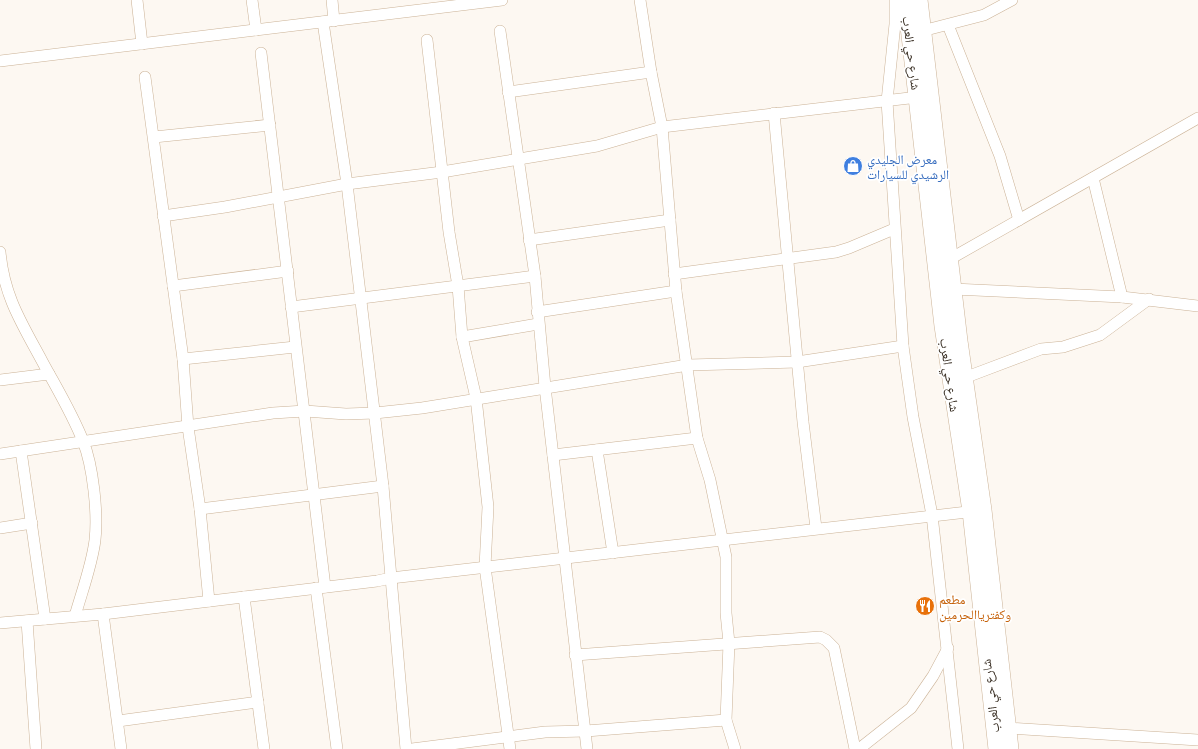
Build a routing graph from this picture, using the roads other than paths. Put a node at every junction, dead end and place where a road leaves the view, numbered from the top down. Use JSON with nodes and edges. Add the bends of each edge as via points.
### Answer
{"nodes":[{"id":1,"x":136,"y":0,"type":"edge"},
{"id":2,"x":252,"y":0,"type":"edge"},
{"id":3,"x":332,"y":0,"type":"edge"},
{"id":4,"x":499,"y":0,"type":"edge"},
{"id":5,"x":640,"y":0,"type":"edge"},
{"id":6,"x":895,"y":0,"type":"edge"},
{"id":7,"x":906,"y":0,"type":"edge"},
{"id":8,"x":919,"y":0,"type":"edge"},
{"id":9,"x":1012,"y":0,"type":"edge"},
{"id":10,"x":415,"y":5,"type":"edge"},
{"id":11,"x":334,"y":21,"type":"junction"},
{"id":12,"x":323,"y":22,"type":"junction"},
{"id":13,"x":948,"y":24,"type":"junction"},
{"id":14,"x":256,"y":30,"type":"junction"},
{"id":15,"x":500,"y":31,"type":"dead end"},
{"id":16,"x":922,"y":31,"type":"junction"},
{"id":17,"x":427,"y":40,"type":"dead end"},
{"id":18,"x":142,"y":44,"type":"junction"},
{"id":19,"x":261,"y":53,"type":"dead end"},
{"id":20,"x":0,"y":61,"type":"edge"},
{"id":21,"x":651,"y":72,"type":"junction"},
{"id":22,"x":145,"y":77,"type":"dead end"},
{"id":23,"x":508,"y":92,"type":"junction"},
{"id":24,"x":918,"y":97,"type":"junction"},
{"id":25,"x":887,"y":101,"type":"junction"},
{"id":26,"x":774,"y":113,"type":"junction"},
{"id":27,"x":1198,"y":118,"type":"edge"},
{"id":28,"x":270,"y":125,"type":"junction"},
{"id":29,"x":662,"y":127,"type":"junction"},
{"id":30,"x":154,"y":137,"type":"junction"},
{"id":31,"x":518,"y":159,"type":"junction"},
{"id":32,"x":442,"y":172,"type":"junction"},
{"id":33,"x":1093,"y":178,"type":"junction"},
{"id":34,"x":347,"y":184,"type":"junction"},
{"id":35,"x":279,"y":198,"type":"junction"},
{"id":36,"x":163,"y":216,"type":"junction"},
{"id":37,"x":670,"y":220,"type":"junction"},
{"id":38,"x":1019,"y":220,"type":"junction"},
{"id":39,"x":894,"y":229,"type":"junction"},
{"id":40,"x":529,"y":240,"type":"junction"},
{"id":41,"x":0,"y":252,"type":"edge"},
{"id":42,"x":788,"y":259,"type":"junction"},
{"id":43,"x":950,"y":259,"type":"junction"},
{"id":44,"x":288,"y":271,"type":"junction"},
{"id":45,"x":674,"y":274,"type":"junction"},
{"id":46,"x":535,"y":276,"type":"junction"},
{"id":47,"x":172,"y":286,"type":"junction"},
{"id":48,"x":458,"y":286,"type":"junction"},
{"id":49,"x":953,"y":289,"type":"junction"},
{"id":50,"x":676,"y":291,"type":"junction"},
{"id":51,"x":1122,"y":297,"type":"junction"},
{"id":52,"x":361,"y":299,"type":"junction"},
{"id":53,"x":1149,"y":299,"type":"junction"},
{"id":54,"x":12,"y":306,"type":"junction"},
{"id":55,"x":1198,"y":306,"type":"edge"},
{"id":56,"x":0,"y":307,"type":"edge"},
{"id":57,"x":291,"y":307,"type":"junction"},
{"id":58,"x":948,"y":308,"type":"junction"},
{"id":59,"x":537,"y":312,"type":"junction"},
{"id":60,"x":538,"y":324,"type":"junction"},
{"id":61,"x":462,"y":337,"type":"junction"},
{"id":62,"x":903,"y":346,"type":"junction"},
{"id":63,"x":295,"y":347,"type":"junction"},
{"id":64,"x":183,"y":359,"type":"junction"},
{"id":65,"x":797,"y":362,"type":"junction"},
{"id":66,"x":688,"y":365,"type":"junction"},
{"id":67,"x":49,"y":374,"type":"junction"},
{"id":68,"x":964,"y":378,"type":"junction"},
{"id":69,"x":0,"y":380,"type":"edge"},
{"id":70,"x":545,"y":387,"type":"junction"},
{"id":71,"x":476,"y":398,"type":"junction"},
{"id":72,"x":305,"y":411,"type":"junction"},
{"id":73,"x":375,"y":413,"type":"junction"},
{"id":74,"x":188,"y":426,"type":"junction"},
{"id":75,"x":697,"y":438,"type":"junction"},
{"id":76,"x":84,"y":443,"type":"junction"},
{"id":77,"x":598,"y":450,"type":"junction"},
{"id":78,"x":21,"y":452,"type":"junction"},
{"id":79,"x":0,"y":454,"type":"edge"},
{"id":80,"x":554,"y":455,"type":"junction"},
{"id":81,"x":383,"y":486,"type":"junction"},
{"id":82,"x":314,"y":494,"type":"junction"},
{"id":83,"x":200,"y":509,"type":"junction"},
{"id":84,"x":977,"y":511,"type":"junction"},
{"id":85,"x":932,"y":515,"type":"junction"},
{"id":86,"x":32,"y":523,"type":"junction"},
{"id":87,"x":0,"y":528,"type":"edge"},
{"id":88,"x":816,"y":528,"type":"junction"},
{"id":89,"x":723,"y":540,"type":"junction"},
{"id":90,"x":613,"y":553,"type":"junction"},
{"id":91,"x":564,"y":558,"type":"junction"},
{"id":92,"x":485,"y":567,"type":"junction"},
{"id":93,"x":391,"y":578,"type":"junction"},
{"id":94,"x":321,"y":587,"type":"junction"},
{"id":95,"x":244,"y":597,"type":"junction"},
{"id":96,"x":209,"y":601,"type":"junction"},
{"id":97,"x":103,"y":614,"type":"junction"},
{"id":98,"x":75,"y":616,"type":"junction"},
{"id":99,"x":45,"y":619,"type":"junction"},
{"id":100,"x":27,"y":621,"type":"junction"},
{"id":101,"x":0,"y":623,"type":"edge"},
{"id":102,"x":729,"y":643,"type":"junction"},
{"id":103,"x":948,"y":648,"type":"junction"},
{"id":104,"x":575,"y":655,"type":"junction"},
{"id":105,"x":258,"y":702,"type":"junction"},
{"id":106,"x":726,"y":720,"type":"junction"},
{"id":107,"x":118,"y":721,"type":"junction"},
{"id":108,"x":1008,"y":728,"type":"junction"},
{"id":109,"x":586,"y":731,"type":"junction"},
{"id":110,"x":508,"y":737,"type":"junction"},
{"id":111,"x":1198,"y":740,"type":"edge"},
{"id":112,"x":1003,"y":748,"type":"edge"},
{"id":113,"x":36,"y":749,"type":"edge"},
{"id":114,"x":121,"y":749,"type":"edge"},
{"id":115,"x":264,"y":749,"type":"edge"},
{"id":116,"x":337,"y":749,"type":"edge"},
{"id":117,"x":406,"y":749,"type":"edge"},
{"id":118,"x":412,"y":749,"type":"edge"},
{"id":119,"x":510,"y":749,"type":"edge"},
{"id":120,"x":587,"y":749,"type":"edge"},
{"id":121,"x":735,"y":749,"type":"edge"},
{"id":122,"x":854,"y":749,"type":"edge"},
{"id":123,"x":858,"y":749,"type":"edge"},
{"id":124,"x":958,"y":749,"type":"edge"}],
"edges":[{"from":1,"to":18,"type":"street"},
{"from":2,"to":14,"type":"street"},
{"from":3,"to":11,"type":"street"},
{"from":4,"to":10,"type":"street"},
{"from":5,"to":21,"type":"street"},
{"from":6,"to":25,"type":"street"},
{"from":7,"to":24,"type":"main road","name":"شارع حي العرب"},
{"from":8,"to":16,"type":"main road","name":"شارع حي العرب"},
{"from":9,"to":13,"type":"street","via":[[984,15]]},
{"from":10,"to":11,"type":"street"},
{"from":11,"to":12,"type":"street"},
{"from":12,"to":14,"type":"street"},
{"from":12,"to":34,"type":"street"},
{"from":13,"to":16,"type":"street"},
{"from":13,"to":38,"type":"street","via":[[1000,156]]},
{"from":14,"to":18,"type":"street"},
{"from":15,"to":23,"type":"street"},
{"from":16,"to":43,"type":"main road","name":"شارع حي العرب"},
{"from":17,"to":32,"type":"street"},
{"from":18,"to":20,"type":"street"},
{"from":19,"to":28,"type":"street"},
{"from":21,"to":23,"type":"street"},
{"from":21,"to":29,"type":"street"},
{"from":22,"to":30,"type":"street"},
{"from":23,"to":31,"type":"street"},
{"from":24,"to":25,"type":"street"},
{"from":24,"to":58,"type":"main road","name":"شارع حي العرب"},
{"from":25,"to":26,"type":"street"},
{"from":25,"to":39,"type":"street"},
{"from":26,"to":29,"type":"street"},
{"from":26,"to":42,"type":"street"},
{"from":27,"to":33,"type":"street"},
{"from":28,"to":30,"type":"street"},
{"from":28,"to":35,"type":"street"},
{"from":29,"to":31,"type":"street","via":[[597,146]]},
{"from":29,"to":37,"type":"street"},
{"from":30,"to":36,"type":"street"},
{"from":31,"to":32,"type":"street"},
{"from":31,"to":40,"type":"street"},
{"from":32,"to":34,"type":"street"},
{"from":32,"to":48,"type":"street"},
{"from":33,"to":38,"type":"street"},
{"from":33,"to":51,"type":"street"},
{"from":34,"to":35,"type":"street"},
{"from":34,"to":52,"type":"street"},
{"from":35,"to":36,"type":"street"},
{"from":35,"to":44,"type":"street"},
{"from":36,"to":47,"type":"street"},
{"from":37,"to":40,"type":"street"},
{"from":37,"to":45,"type":"street"},
{"from":38,"to":43,"type":"street"},
{"from":39,"to":42,"type":"street","via":[[850,248]]},
{"from":39,"to":62,"type":"street"},
{"from":40,"to":46,"type":"street"},
{"from":41,"to":54,"type":"street"},
{"from":42,"to":45,"type":"street"},
{"from":42,"to":65,"type":"street"},
{"from":43,"to":49,"type":"main road","name":"شارع حي العرب"},
{"from":44,"to":47,"type":"street"},
{"from":44,"to":57,"type":"street"},
{"from":45,"to":50,"type":"street"},
{"from":46,"to":48,"type":"street"},
{"from":46,"to":59,"type":"street"},
{"from":47,"to":64,"type":"street"},
{"from":48,"to":52,"type":"street"},
{"from":48,"to":61,"type":"street"},
{"from":49,"to":51,"type":"street"},
{"from":49,"to":58,"type":"main road","name":"شارع حي العرب"},
{"from":50,"to":59,"type":"street"},
{"from":50,"to":66,"type":"street"},
{"from":51,"to":53,"type":"street"},
{"from":52,"to":57,"type":"street"},
{"from":52,"to":73,"type":"street"},
{"from":53,"to":55,"type":"street"},
{"from":53,"to":68,"type":"street","via":[[1100,336],[1063,347],[1041,350]]},
{"from":54,"to":56,"type":"street"},
{"from":54,"to":67,"type":"street"},
{"from":57,"to":63,"type":"street"},
{"from":58,"to":68,"type":"main road","name":"شارع حي العرب"},
{"from":58,"to":84,"type":"main road","name":"شارع حي العرب"},
{"from":59,"to":60,"type":"street"},
{"from":60,"to":61,"type":"street"},
{"from":60,"to":70,"type":"street"},
{"from":61,"to":71,"type":"street"},
{"from":62,"to":65,"type":"street"},
{"from":62,"to":85,"type":"street","via":[[913,417]]},
{"from":63,"to":64,"type":"street"},
{"from":63,"to":72,"type":"street"},
{"from":64,"to":74,"type":"street"},
{"from":65,"to":66,"type":"street"},
{"from":65,"to":88,"type":"street"},
{"from":66,"to":70,"type":"street"},
{"from":66,"to":75,"type":"street"},
{"from":67,"to":69,"type":"street"},
{"from":67,"to":76,"type":"street"},
{"from":68,"to":84,"type":"main road","name":"شارع حي العرب"},
{"from":70,"to":71,"type":"street"},
{"from":70,"to":80,"type":"street"},
{"from":71,"to":73,"type":"street"},
{"from":71,"to":92,"type":"street","via":[[488,507]]},
{"from":72,"to":73,"type":"street"},
{"from":72,"to":74,"type":"street","via":[[273,413]]},
{"from":72,"to":82,"type":"street"},
{"from":73,"to":81,"type":"street"},
{"from":74,"to":76,"type":"street"},
{"from":74,"to":83,"type":"street"},
{"from":75,"to":77,"type":"street"},
{"from":75,"to":89,"type":"street","via":[[710,480]]},
{"from":76,"to":78,"type":"street"},
{"from":76,"to":98,"type":"street","via":[[92,480],[95,540]]},
{"from":77,"to":80,"type":"street"},
{"from":77,"to":90,"type":"street"},
{"from":78,"to":79,"type":"street"},
{"from":78,"to":86,"type":"street"},
{"from":80,"to":91,"type":"street"},
{"from":81,"to":82,"type":"street"},
{"from":81,"to":93,"type":"street"},
{"from":82,"to":83,"type":"street"},
{"from":82,"to":94,"type":"street"},
{"from":83,"to":96,"type":"street"},
{"from":84,"to":85,"type":"street"},
{"from":84,"to":108,"type":"main road","name":"شارع حي العرب"},
{"from":84,"to":112,"type":"main road","name":"شارع حي العرب"},
{"from":85,"to":88,"type":"street"},
{"from":85,"to":103,"type":"street"},
{"from":86,"to":87,"type":"street"},
{"from":86,"to":99,"type":"street"},
{"from":88,"to":89,"type":"street"},
{"from":89,"to":90,"type":"street"},
{"from":89,"to":102,"type":"street"},
{"from":90,"to":91,"type":"street"},
{"from":91,"to":92,"type":"street"},
{"from":91,"to":104,"type":"street"},
{"from":92,"to":93,"type":"street"},
{"from":92,"to":110,"type":"street"},
{"from":93,"to":94,"type":"street"},
{"from":93,"to":117,"type":"street"},
{"from":94,"to":95,"type":"street"},
{"from":94,"to":116,"type":"street"},
{"from":95,"to":96,"type":"street"},
{"from":95,"to":105,"type":"street"},
{"from":96,"to":97,"type":"street"},
{"from":97,"to":98,"type":"street"},
{"from":97,"to":107,"type":"street"},
{"from":98,"to":99,"type":"street"},
{"from":99,"to":100,"type":"street"},
{"from":100,"to":101,"type":"street"},
{"from":100,"to":113,"type":"street"},
{"from":102,"to":104,"type":"street"},
{"from":102,"to":106,"type":"street"},
{"from":102,"to":122,"type":"street","via":[[820,638],[826,640],[834,648]]},
{"from":103,"to":123,"type":"street","via":[[911,708]]},
{"from":103,"to":124,"type":"street"},
{"from":104,"to":109,"type":"street"},
{"from":105,"to":107,"type":"street"},
{"from":105,"to":115,"type":"street"},
{"from":106,"to":109,"type":"street"},
{"from":106,"to":121,"type":"street"},
{"from":107,"to":114,"type":"street"},
{"from":108,"to":111,"type":"street"},
{"from":108,"to":112,"type":"main road","name":"شارع حي العرب"},
{"from":109,"to":110,"type":"street","via":[[545,732]]},
{"from":109,"to":120,"type":"street"},
{"from":110,"to":118,"type":"street"},
{"from":110,"to":119,"type":"street"}]}
